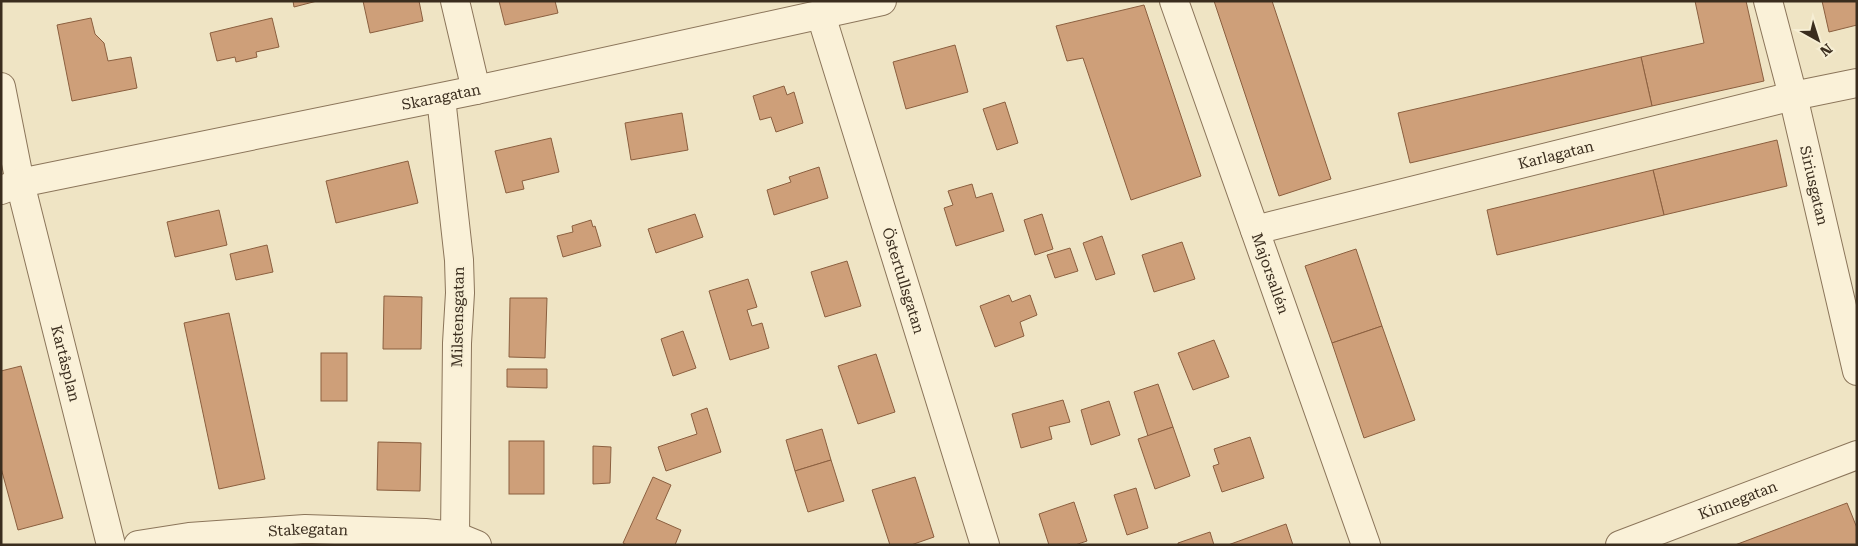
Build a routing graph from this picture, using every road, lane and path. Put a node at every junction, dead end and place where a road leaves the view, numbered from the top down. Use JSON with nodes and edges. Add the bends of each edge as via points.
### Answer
{"nodes":[{"id":1,"x":455,"y":1,"type":"edge"},
{"id":2,"x":882,"y":1,"type":"edge"},
{"id":3,"x":1174,"y":1,"type":"edge"},
{"id":4,"x":1768,"y":1,"type":"edge"},
{"id":5,"x":821,"y":15,"type":"junction"},
{"id":6,"x":1857,"y":83,"type":"edge"},
{"id":7,"x":1,"y":87,"type":"edge"},
{"id":8,"x":476,"y":90,"type":"junction"},
{"id":9,"x":1793,"y":96,"type":"junction"},
{"id":10,"x":441,"y":98,"type":"junction"},
{"id":11,"x":10,"y":187,"type":"edge"},
{"id":12,"x":1255,"y":230,"type":"junction"},
{"id":13,"x":1857,"y":371,"type":"edge"},
{"id":14,"x":1857,"y":455,"type":"edge"},
{"id":15,"x":466,"y":541,"type":"edge"},
{"id":16,"x":112,"y":545,"type":"edge"},
{"id":17,"x":138,"y":545,"type":"edge"},
{"id":18,"x":985,"y":545,"type":"edge"},
{"id":19,"x":1366,"y":545,"type":"edge"},
{"id":20,"x":1620,"y":545,"type":"edge"}],
"edges":[{"from":1,"to":8,"type":"street"},
{"from":2,"to":5,"type":"street","name":"Skaragatan"},
{"from":3,"to":12,"type":"street","name":"Majorsallén"},
{"from":4,"to":9,"type":"street","name":"Siriusgatan"},
{"from":5,"to":8,"type":"street","name":"Skaragatan"},
{"from":5,"to":18,"type":"street","name":"Östertullsgatan"},
{"from":6,"to":9,"type":"street","name":"Karlagatan"},
{"from":7,"to":11,"type":"street","name":"Kartåsplan"},
{"from":8,"to":10,"type":"street","name":"Skaragatan"},
{"from":9,"to":12,"type":"street","name":"Karlagatan"},
{"from":9,"to":13,"type":"street","name":"Siriusgatan"},
{"from":10,"to":11,"type":"street","name":"Skaragatan"},
{"from":10,"to":15,"type":"street","name":"Milstensgatan","via":[[460,293],[458,343]]},
{"from":11,"to":16,"type":"street","name":"Kartåsplan"},
{"from":12,"to":19,"type":"street","name":"Majorsallén"},
{"from":14,"to":20,"type":"street","name":"Kinnegatan"},
{"from":15,"to":17,"type":"street","name":"Stakegatan","via":[[425,533],[306,529],[189,537]]}]}
